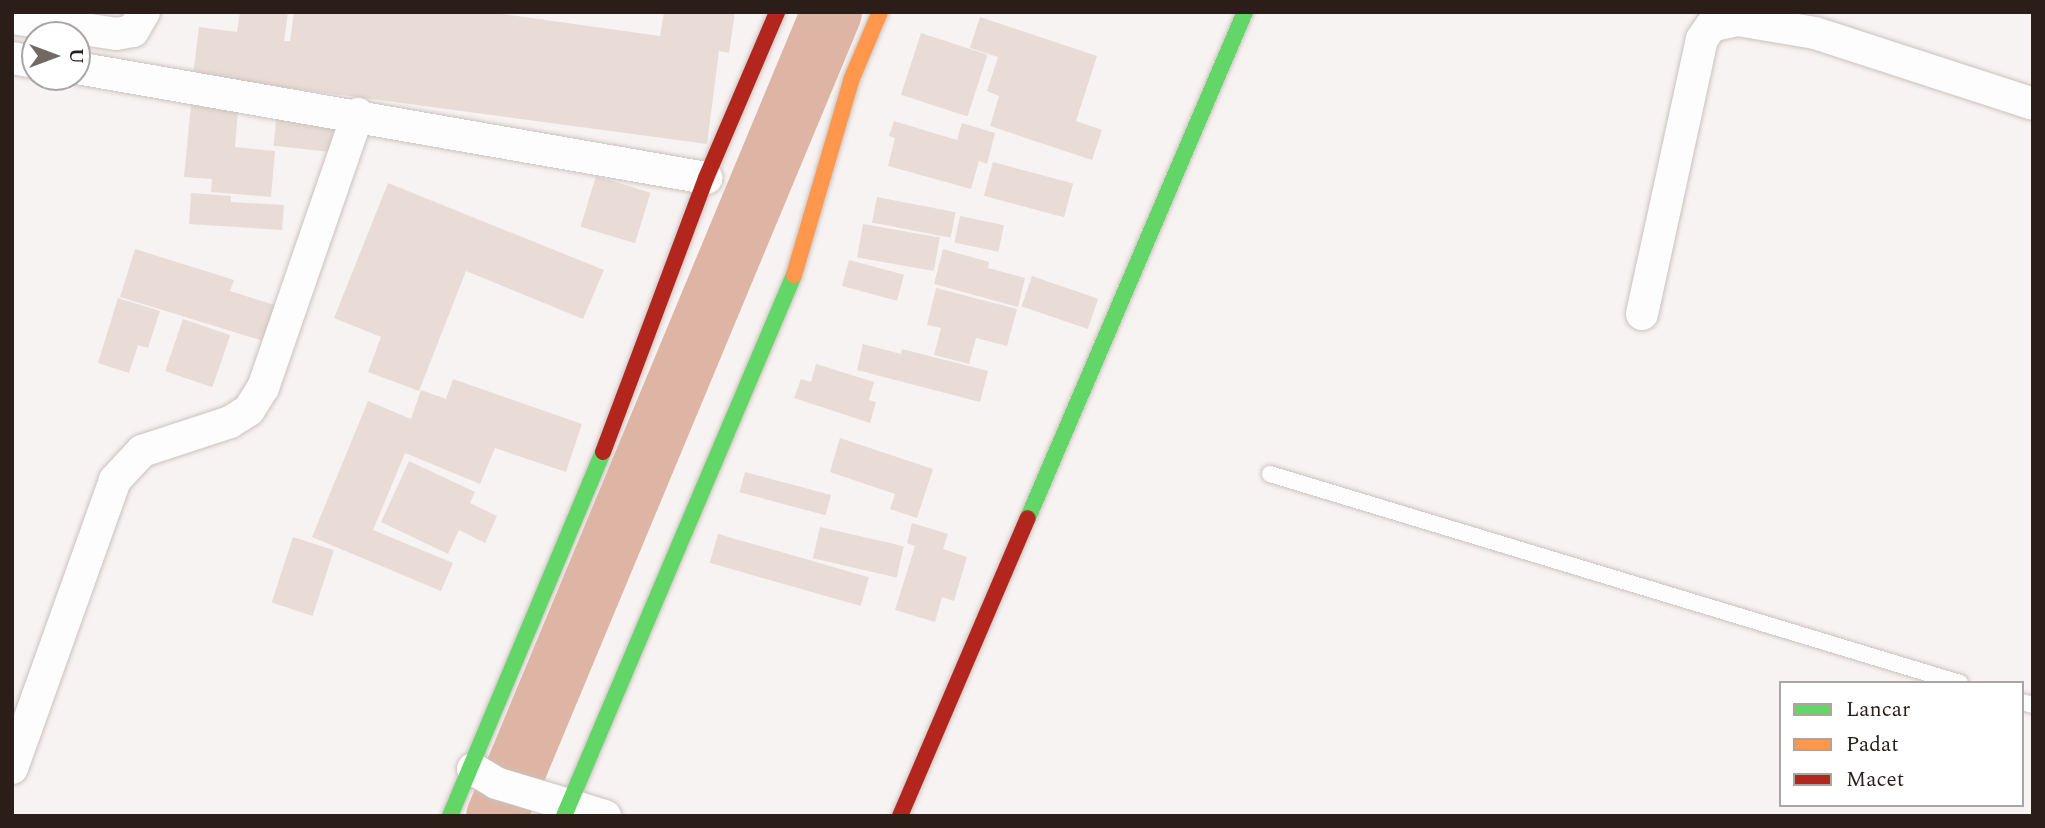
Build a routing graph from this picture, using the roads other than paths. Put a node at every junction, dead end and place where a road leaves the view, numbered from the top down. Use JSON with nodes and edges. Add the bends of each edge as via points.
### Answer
{"nodes":[{"id":1,"x":144,"y":12,"type":"edge"},
{"id":2,"x":777,"y":12,"type":"edge"},
{"id":3,"x":880,"y":12,"type":"edge"},
{"id":4,"x":1245,"y":12,"type":"edge"},
{"id":5,"x":12,"y":18,"type":"edge"},
{"id":6,"x":91,"y":70,"type":"edge"},
{"id":7,"x":2033,"y":104,"type":"edge"},
{"id":8,"x":358,"y":114,"type":"junction"},
{"id":9,"x":706,"y":178,"type":"junction"},
{"id":10,"x":1642,"y":314,"type":"dead end"},
{"id":11,"x":1270,"y":474,"type":"dead end"},
{"id":12,"x":1953,"y":681,"type":"edge"},
{"id":13,"x":12,"y":768,"type":"edge"},
{"id":14,"x":484,"y":776,"type":"junction"},
{"id":15,"x":560,"y":807,"type":"edge"},
{"id":16,"x":450,"y":816,"type":"edge"},
{"id":17,"x":605,"y":816,"type":"edge"},
{"id":18,"x":900,"y":816,"type":"edge"}],
"edges":[{"from":1,"to":5,"type":"street","via":[[133,31],[116,34]]},
{"from":2,"to":9,"type":"street"},
{"from":3,"to":15,"type":"street","via":[[852,78],[805,248]]},
{"from":4,"to":18,"type":"street"},
{"from":6,"to":8,"type":"street"},
{"from":7,"to":10,"type":"street","via":[[1815,33],[1738,20],[1711,26],[1702,39]]},
{"from":8,"to":9,"type":"street"},
{"from":8,"to":13,"type":"street","via":[[263,388],[249,410],[230,422],[142,451],[115,480]]},
{"from":9,"to":14,"type":"street"},
{"from":11,"to":12,"type":"lane"},
{"from":14,"to":15,"type":"street"},
{"from":14,"to":16,"type":"street"},
{"from":15,"to":17,"type":"street"}]}
